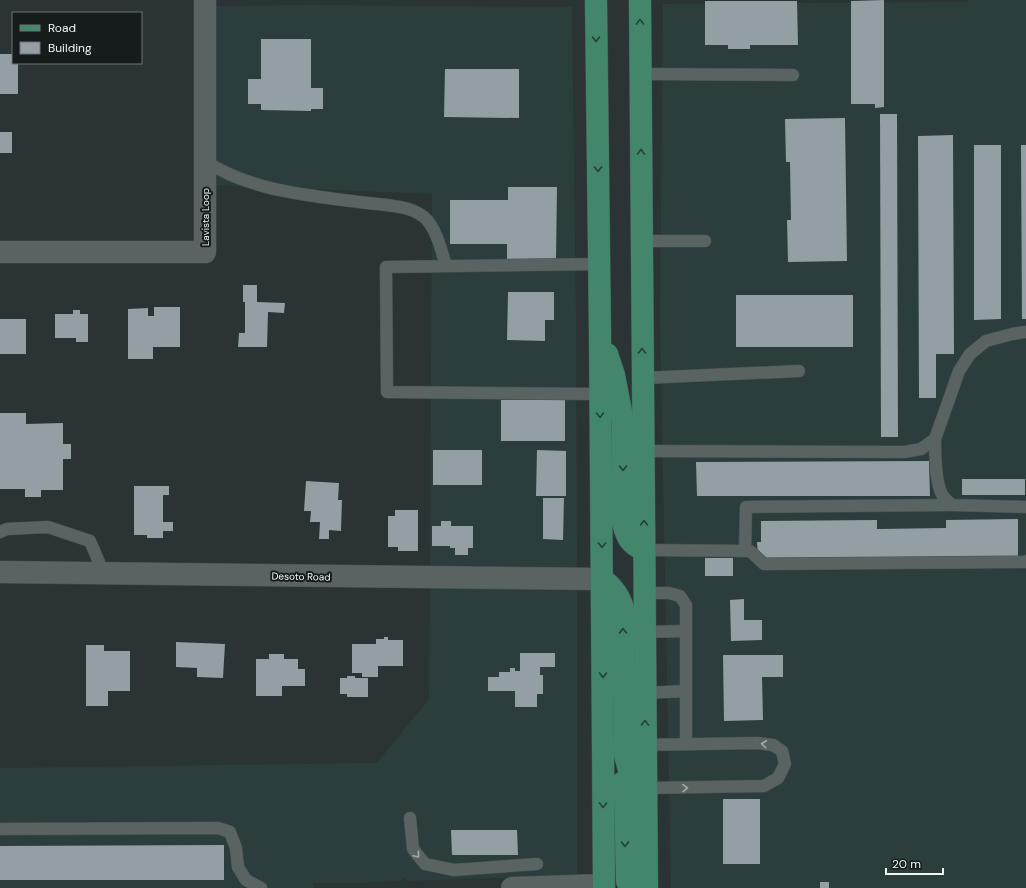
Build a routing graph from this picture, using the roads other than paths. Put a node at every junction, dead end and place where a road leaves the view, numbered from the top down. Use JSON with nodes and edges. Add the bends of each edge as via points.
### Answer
{"nodes":[{"id":1,"x":205,"y":0,"type":"edge"},
{"id":2,"x":596,"y":0,"type":"edge"},
{"id":3,"x":640,"y":0,"type":"edge"},
{"id":4,"x":641,"y":74,"type":"junction"},
{"id":5,"x":793,"y":75,"type":"dead end"},
{"id":6,"x":205,"y":161,"type":"junction"},
{"id":7,"x":642,"y":241,"type":"junction"},
{"id":8,"x":705,"y":241,"type":"dead end"},
{"id":9,"x":0,"y":252,"type":"edge"},
{"id":10,"x":599,"y":264,"type":"junction"},
{"id":11,"x":446,"y":266,"type":"junction"},
{"id":12,"x":1026,"y":332,"type":"edge"},
{"id":13,"x":600,"y":334,"type":"junction"},
{"id":14,"x":799,"y":371,"type":"dead end"},
{"id":15,"x":643,"y":378,"type":"junction"},
{"id":16,"x":600,"y":394,"type":"junction"},
{"id":17,"x":935,"y":439,"type":"junction"},
{"id":18,"x":643,"y":451,"type":"junction"},
{"id":19,"x":952,"y":505,"type":"junction"},
{"id":20,"x":1026,"y":507,"type":"edge"},
{"id":21,"x":0,"y":532,"type":"edge"},
{"id":22,"x":644,"y":550,"type":"junction"},
{"id":23,"x":745,"y":551,"type":"junction"},
{"id":24,"x":1026,"y":561,"type":"edge"},
{"id":25,"x":0,"y":572,"type":"edge"},
{"id":26,"x":104,"y":574,"type":"junction"},
{"id":27,"x":602,"y":579,"type":"junction"},
{"id":28,"x":644,"y":593,"type":"junction"},
{"id":29,"x":686,"y":631,"type":"junction"},
{"id":30,"x":645,"y":632,"type":"junction"},
{"id":31,"x":686,"y":691,"type":"junction"},
{"id":32,"x":645,"y":692,"type":"junction"},
{"id":33,"x":603,"y":725,"type":"junction"},
{"id":34,"x":686,"y":744,"type":"junction"},
{"id":35,"x":635,"y":745,"type":"junction"},
{"id":36,"x":646,"y":788,"type":"junction"},
{"id":37,"x":410,"y":818,"type":"dead end"},
{"id":38,"x":0,"y":829,"type":"edge"},
{"id":39,"x":646,"y":836,"type":"junction"},
{"id":40,"x":537,"y":864,"type":"dead end"},
{"id":41,"x":606,"y":887,"type":"edge"},
{"id":42,"x":261,"y":888,"type":"edge"},
{"id":43,"x":512,"y":888,"type":"edge"},
{"id":44,"x":631,"y":888,"type":"edge"},
{"id":45,"x":646,"y":888,"type":"edge"}],
"edges":[{"from":1,"to":6,"type":"street","name":"Lavista Loop"},
{"from":2,"to":10,"type":"main road","one_way":true},
{"from":4,"to":3,"type":"main road","one_way":true},
{"from":4,"to":5,"type":"lane"},
{"from":7,"to":4,"type":"main road","one_way":true},
{"from":6,"to":9,"type":"street","name":"Lavista Loop","via":[[205,252]]},
{"from":6,"to":11,"type":"lane","via":[[256,186],[406,208],[424,217],[436,234]]},
{"from":7,"to":8,"type":"lane"},
{"from":15,"to":7,"type":"main road","one_way":true},
{"from":10,"to":11,"type":"lane"},
{"from":10,"to":13,"type":"main road"},
{"from":11,"to":16,"type":"lane","via":[[386,267],[387,392]]},
{"from":12,"to":17,"type":"lane","via":[[986,341],[970,354],[959,371]]},
{"from":13,"to":16,"type":"main road"},
{"from":13,"to":22,"type":"main road","one_way":true,"via":[[614,375],[623,422],[623,523],[626,536],[634,546]]},
{"from":14,"to":15,"type":"lane"},
{"from":15,"to":18,"type":"main road"},
{"from":16,"to":27,"type":"main road","one_way":true},
{"from":17,"to":18,"type":"lane","via":[[921,449],[904,452]]},
{"from":17,"to":19,"type":"lane","via":[[940,491]]},
{"from":22,"to":18,"type":"main road","one_way":true},
{"from":19,"to":20,"type":"lane"},
{"from":19,"to":23,"type":"lane","via":[[746,507]]},
{"from":21,"to":26,"type":"lane","via":[[7,529],[48,527],[90,541]]},
{"from":22,"to":23,"type":"lane"},
{"from":22,"to":28,"type":"main road"},
{"from":23,"to":24,"type":"lane","via":[[750,551],[764,564]]},
{"from":25,"to":26,"type":"street","name":"Desoto Road"},
{"from":26,"to":27,"type":"street","name":"Desoto Road"},
{"from":27,"to":33,"type":"main road","one_way":true},
{"from":35,"to":27,"type":"main road","one_way":true,"via":[[623,608],[620,597]]},
{"from":28,"to":29,"type":"lane","via":[[680,596],[686,605]]},
{"from":28,"to":30,"type":"main road"},
{"from":29,"to":30,"type":"lane"},
{"from":29,"to":31,"type":"lane"},
{"from":30,"to":32,"type":"main road"},
{"from":31,"to":32,"type":"lane"},
{"from":31,"to":34,"type":"lane"},
{"from":35,"to":32,"type":"main road","one_way":true},
{"from":33,"to":41,"type":"main road","one_way":true},
{"from":33,"to":44,"type":"main road","one_way":true,"via":[[625,793],[626,881]]},
{"from":34,"to":35,"type":"lane"},
{"from":36,"to":34,"type":"lane","one_way":true,"via":[[764,786],[778,778],[785,764],[782,751],[773,745]]},
{"from":35,"to":36,"type":"main road"},
{"from":35,"to":39,"type":"main road","via":[[625,755]]},
{"from":36,"to":39,"type":"main road"},
{"from":37,"to":40,"type":"lane","one_way":true,"via":[[413,849],[425,864],[454,870]]},
{"from":38,"to":42,"type":"lane","via":[[218,828],[230,832],[236,848],[238,867],[246,880]]},
{"from":39,"to":45,"type":"main road"},
{"from":41,"to":43,"type":"street"}]}
